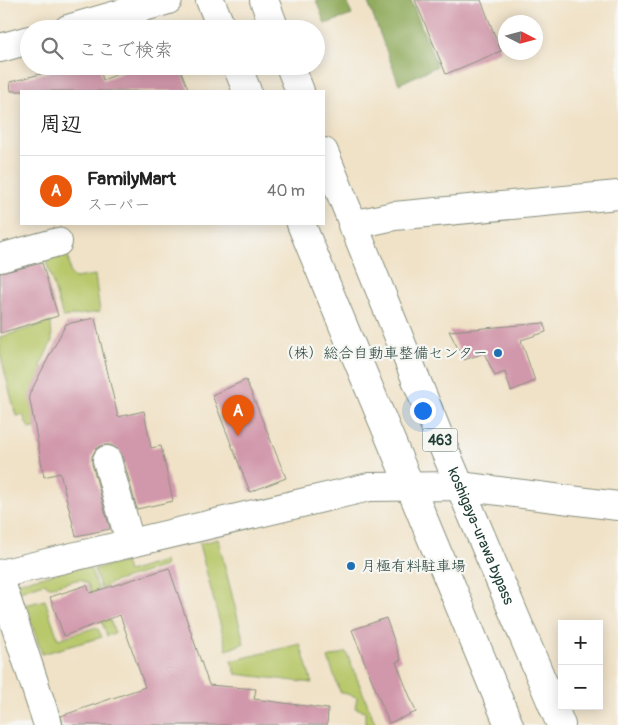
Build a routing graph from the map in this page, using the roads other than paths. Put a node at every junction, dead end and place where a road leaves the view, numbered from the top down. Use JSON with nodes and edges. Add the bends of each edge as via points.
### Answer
{"nodes":[{"id":1,"x":168,"y":0,"type":"edge"},
{"id":2,"x":210,"y":0,"type":"edge"},
{"id":3,"x":264,"y":0,"type":"edge"},
{"id":4,"x":99,"y":20,"type":"edge"},
{"id":5,"x":218,"y":20,"type":"edge"},
{"id":6,"x":272,"y":20,"type":"edge"},
{"id":7,"x":20,"y":42,"type":"edge"},
{"id":8,"x":0,"y":48,"type":"edge"},
{"id":9,"x":241,"y":75,"type":"edge"},
{"id":10,"x":294,"y":75,"type":"edge"},
{"id":11,"x":247,"y":90,"type":"edge"},
{"id":12,"x":300,"y":90,"type":"edge"},
{"id":13,"x":325,"y":155,"type":"edge"},
{"id":14,"x":618,"y":195,"type":"edge"},
{"id":15,"x":301,"y":225,"type":"edge"},
{"id":16,"x":352,"y":225,"type":"junction"},
{"id":17,"x":58,"y":242,"type":"dead end"},
{"id":18,"x":0,"y":258,"type":"edge"},
{"id":19,"x":108,"y":460,"type":"dead end"},
{"id":20,"x":410,"y":486,"type":"junction"},
{"id":21,"x":460,"y":486,"type":"junction"},
{"id":22,"x":618,"y":506,"type":"edge"},
{"id":23,"x":130,"y":542,"type":"junction"},
{"id":24,"x":0,"y":574,"type":"edge"},
{"id":25,"x":0,"y":579,"type":"edge"},
{"id":26,"x":48,"y":725,"type":"edge"},
{"id":27,"x":509,"y":725,"type":"edge"},
{"id":28,"x":561,"y":725,"type":"edge"}],
"edges":[{"from":1,"to":4,"type":"main road"},
{"from":2,"to":5,"type":"main road"},
{"from":3,"to":6,"type":"main road"},
{"from":7,"to":8,"type":"main road"},
{"from":9,"to":11,"type":"main road"},
{"from":10,"to":12,"type":"main road"},
{"from":13,"to":16,"type":"main road","name":"koshigaya-urawa bypass","number":"463"},
{"from":14,"to":16,"type":"main road","via":[[394,216]]},
{"from":15,"to":20,"type":"main road"},
{"from":16,"to":21,"type":"main road","name":"koshigaya-urawa bypass","number":"463"},
{"from":17,"to":18,"type":"main road"},
{"from":19,"to":23,"type":"main road"},
{"from":20,"to":21,"type":"main road"},
{"from":20,"to":23,"type":"main road","via":[[369,487]]},
{"from":20,"to":27,"type":"main road"},
{"from":21,"to":22,"type":"main road"},
{"from":21,"to":28,"type":"main road","name":"koshigaya-urawa bypass","number":"463"},
{"from":23,"to":24,"type":"main road"},
{"from":25,"to":26,"type":"main road"}]}
